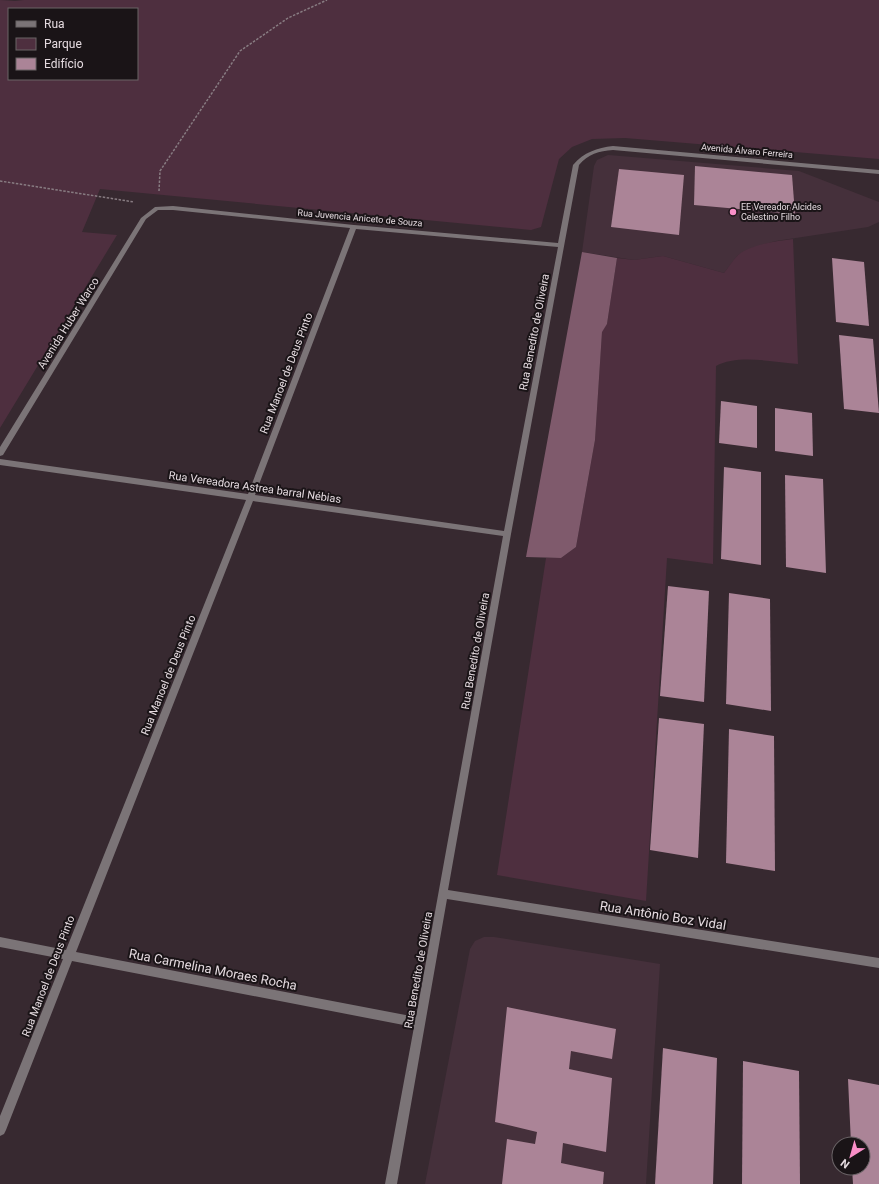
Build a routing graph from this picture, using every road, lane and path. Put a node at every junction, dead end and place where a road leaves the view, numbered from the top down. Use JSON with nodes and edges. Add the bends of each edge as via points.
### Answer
{"nodes":[{"id":1,"x":327,"y":0,"type":"edge"},
{"id":2,"x":613,"y":148,"type":"joint"},
{"id":3,"x":879,"y":172,"type":"edge"},
{"id":4,"x":0,"y":181,"type":"edge"},
{"id":5,"x":157,"y":208,"type":"junction"},
{"id":6,"x":354,"y":227,"type":"junction"},
{"id":7,"x":561,"y":245,"type":"junction"},
{"id":8,"x":0,"y":453,"type":"edge"},
{"id":9,"x":0,"y":462,"type":"edge"},
{"id":10,"x":250,"y":498,"type":"junction"},
{"id":11,"x":507,"y":534,"type":"junction"},
{"id":12,"x":442,"y":894,"type":"junction"},
{"id":13,"x":0,"y":942,"type":"edge"},
{"id":14,"x":68,"y":956,"type":"junction"},
{"id":15,"x":879,"y":963,"type":"edge"},
{"id":16,"x":420,"y":1023,"type":"junction"},
{"id":17,"x":0,"y":1130,"type":"edge"},
{"id":18,"x":391,"y":1184,"type":"edge"}],
"edges":[{"from":1,"to":5,"type":"path","via":[[288,18],[240,52],[210,92],[160,171]]},
{"from":2,"to":3,"type":"street","name":"Avenida Álvaro Ferreira"},
{"from":2,"to":7,"type":"street","name":"Rua Benedito de Oliveira","via":[[589,152],[576,165]]},
{"from":4,"to":5,"type":"path","via":[[122,199]]},
{"from":5,"to":6,"type":"street","name":"Rua Juvencia Aniceto de Souza"},
{"from":5,"to":8,"type":"street","name":"Avenida Huber Warco","via":[[144,218]]},
{"from":6,"to":7,"type":"street","name":"Rua Juvencia Aniceto de Souza"},
{"from":6,"to":10,"type":"street","name":"Rua Manoel de Deus Pinto"},
{"from":7,"to":11,"type":"street","name":"Rua Benedito de Oliveira"},
{"from":9,"to":10,"type":"street","name":"Rua Vereadora Astrea barral Nébias"},
{"from":10,"to":11,"type":"street","name":"Rua Vereadora Astrea barral Nébias"},
{"from":10,"to":14,"type":"street","name":"Rua Manoel de Deus Pinto"},
{"from":11,"to":12,"type":"street","name":"Rua Benedito de Oliveira"},
{"from":12,"to":15,"type":"street","name":"Rua Antônio Boz Vidal"},
{"from":12,"to":16,"type":"street","name":"Rua Benedito de Oliveira"},
{"from":13,"to":14,"type":"street","name":"Rua Carmelina Moraes Rocha"},
{"from":14,"to":16,"type":"street","name":"Rua Carmelina Moraes Rocha"},
{"from":14,"to":17,"type":"street","name":"Rua Manoel de Deus Pinto"},
{"from":16,"to":18,"type":"street","name":"Rua Benedito de Oliveira"}]}
